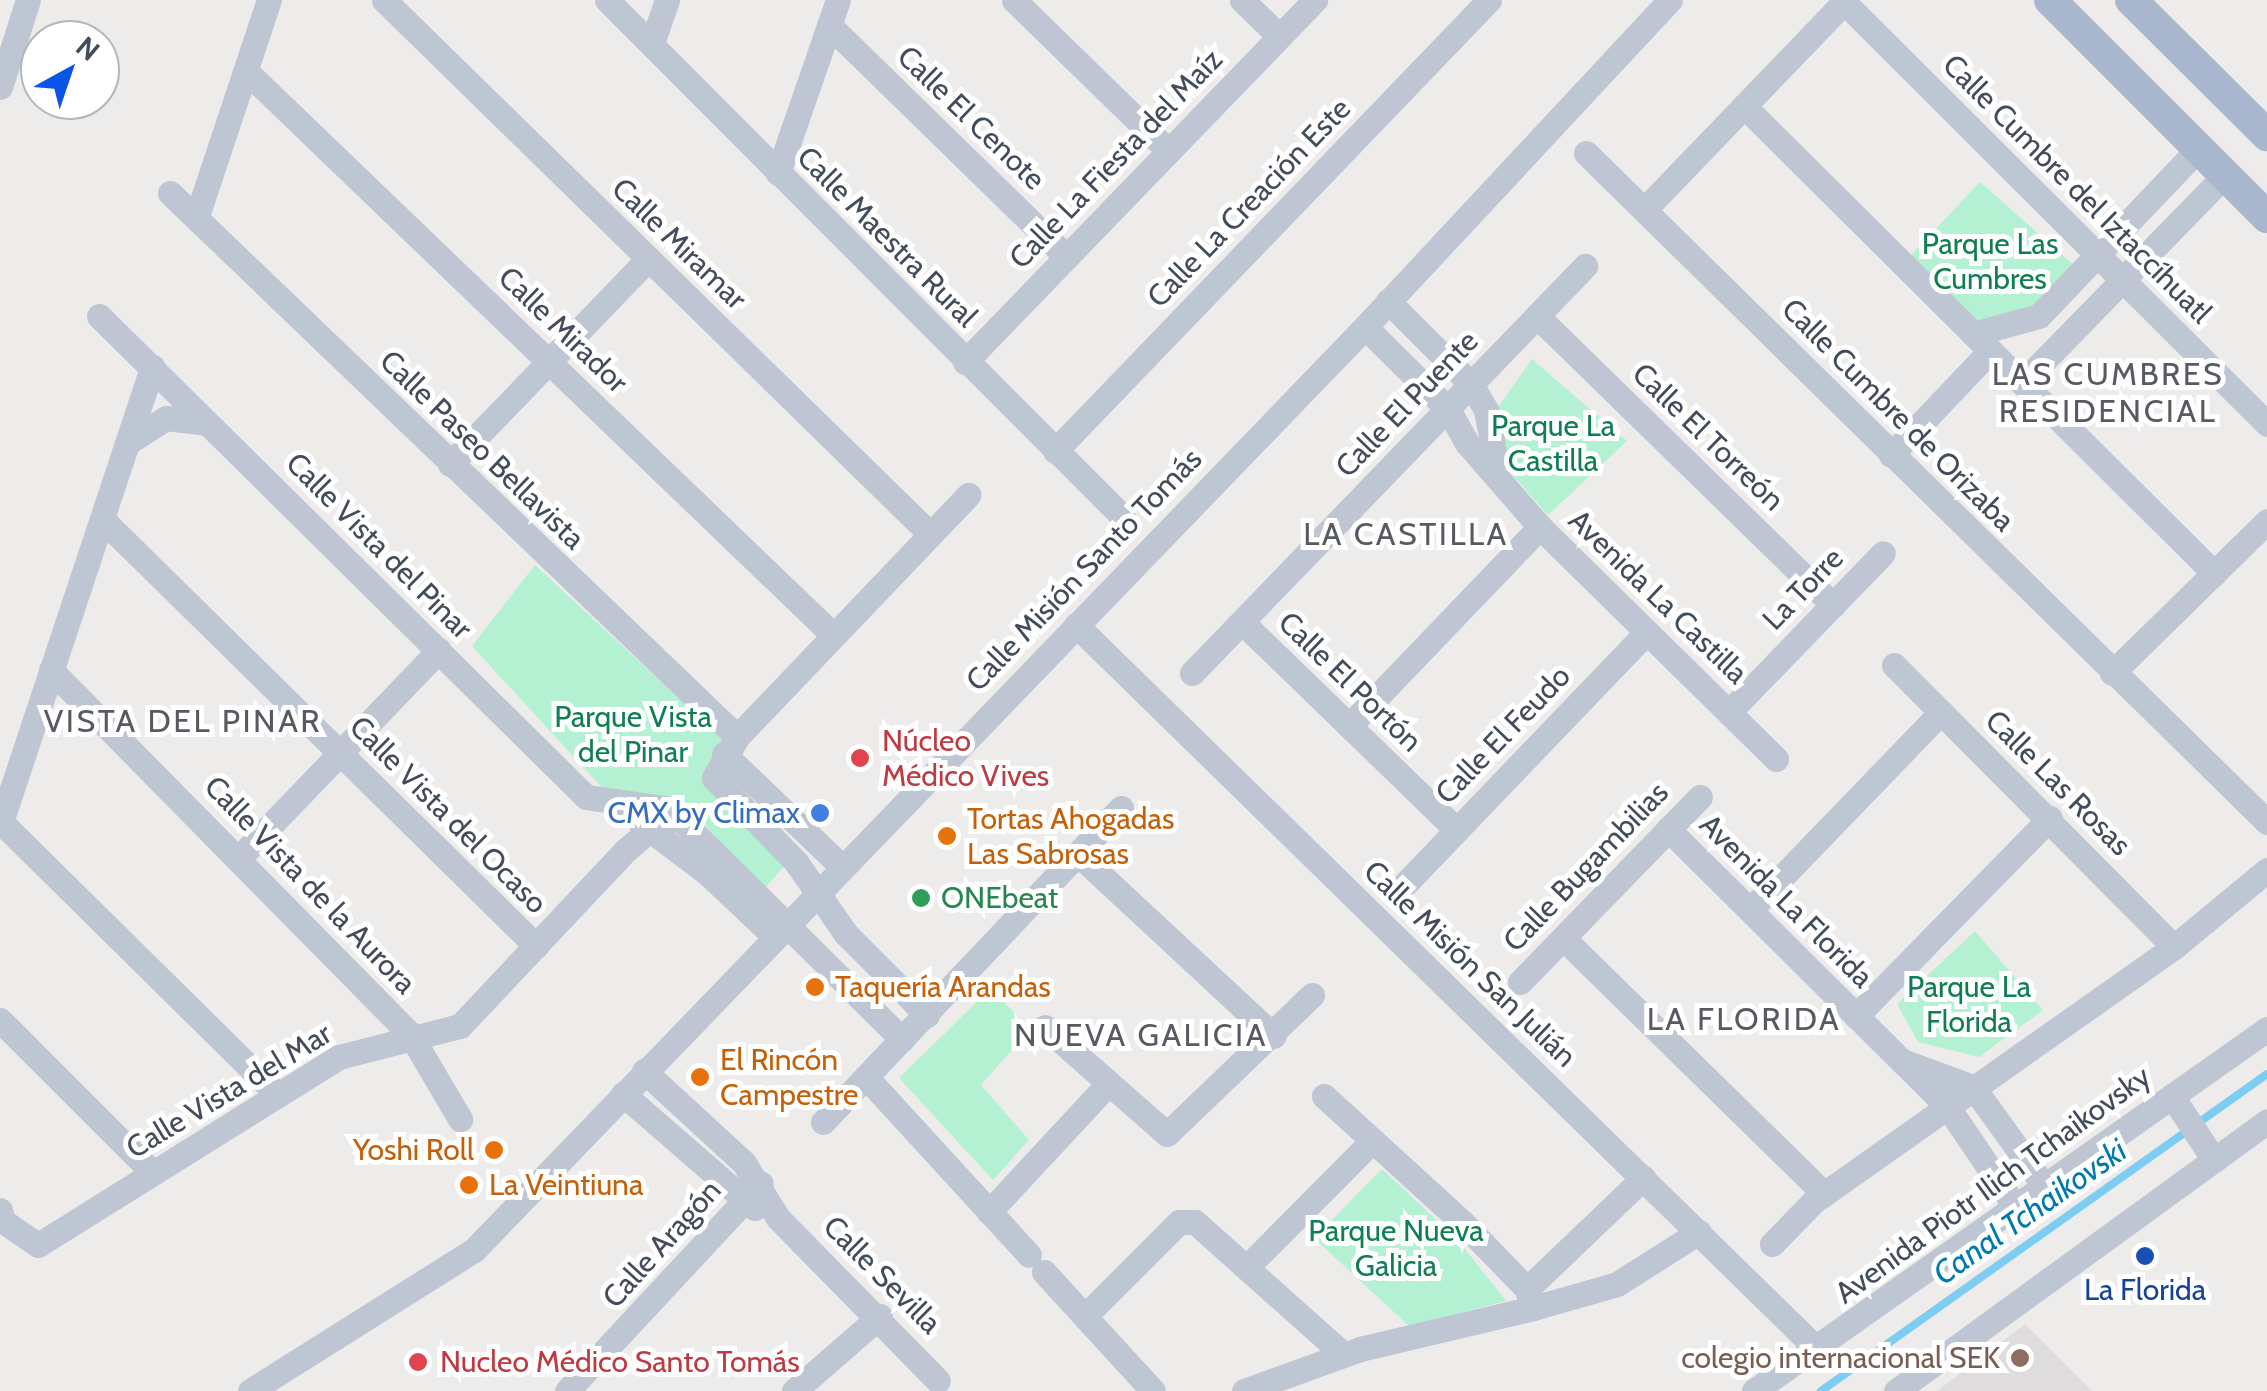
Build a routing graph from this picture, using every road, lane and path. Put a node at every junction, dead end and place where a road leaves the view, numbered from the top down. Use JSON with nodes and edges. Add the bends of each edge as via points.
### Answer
{"nodes":[{"id":1,"x":28,"y":0,"type":"edge"},
{"id":2,"x":272,"y":0,"type":"edge"},
{"id":3,"x":384,"y":0,"type":"edge"},
{"id":4,"x":608,"y":0,"type":"edge"},
{"id":5,"x":666,"y":0,"type":"edge"},
{"id":6,"x":838,"y":0,"type":"edge"},
{"id":7,"x":1014,"y":0,"type":"edge"},
{"id":8,"x":1242,"y":0,"type":"edge"},
{"id":9,"x":1314,"y":0,"type":"edge"},
{"id":10,"x":1489,"y":0,"type":"edge"},
{"id":11,"x":1670,"y":0,"type":"edge"},
{"id":12,"x":2050,"y":0,"type":"edge"},
{"id":13,"x":2131,"y":0,"type":"edge"},
{"id":14,"x":1843,"y":1,"type":"edge"},
{"id":15,"x":829,"y":25,"type":"junction"},
{"id":16,"x":1279,"y":36,"type":"junction"},
{"id":17,"x":652,"y":43,"type":"junction"},
{"id":18,"x":248,"y":73,"type":"junction"},
{"id":19,"x":0,"y":86,"type":"edge"},
{"id":20,"x":1744,"y":106,"type":"junction"},
{"id":21,"x":2266,"y":130,"type":"edge"},
{"id":22,"x":2198,"y":149,"type":"junction"},
{"id":23,"x":1169,"y":151,"type":"junction"},
{"id":24,"x":1586,"y":152,"type":"dead end"},
{"id":25,"x":778,"y":173,"type":"junction"},
{"id":26,"x":2225,"y":175,"type":"junction"},
{"id":27,"x":170,"y":193,"type":"dead end"},
{"id":28,"x":1644,"y":210,"type":"junction"},
{"id":29,"x":197,"y":216,"type":"junction"},
{"id":30,"x":2267,"y":216,"type":"edge"},
{"id":31,"x":2098,"y":254,"type":"junction"},
{"id":32,"x":1067,"y":257,"type":"junction"},
{"id":33,"x":648,"y":260,"type":"junction"},
{"id":34,"x":1585,"y":266,"type":"dead end"},
{"id":35,"x":2120,"y":278,"type":"junction"},
{"id":36,"x":1388,"y":301,"type":"junction"},
{"id":37,"x":99,"y":316,"type":"dead end"},
{"id":38,"x":1537,"y":316,"type":"junction"},
{"id":39,"x":2039,"y":316,"type":"junction"},
{"id":40,"x":1365,"y":326,"type":"junction"},
{"id":41,"x":2063,"y":340,"type":"junction"},
{"id":42,"x":1982,"y":343,"type":"junction"},
{"id":43,"x":549,"y":362,"type":"junction"},
{"id":44,"x":965,"y":362,"type":"junction"},
{"id":45,"x":152,"y":368,"type":"junction"},
{"id":46,"x":2022,"y":383,"type":"junction"},
{"id":47,"x":1471,"y":384,"type":"junction"},
{"id":48,"x":1448,"y":409,"type":"junction"},
{"id":49,"x":2267,"y":424,"type":"edge"},
{"id":50,"x":210,"y":425,"type":"junction"},
{"id":51,"x":127,"y":443,"type":"junction"},
{"id":52,"x":1055,"y":450,"type":"junction"},
{"id":53,"x":1891,"y":454,"type":"junction"},
{"id":54,"x":450,"y":464,"type":"junction"},
{"id":55,"x":1500,"y":478,"type":"junction"},
{"id":56,"x":968,"y":495,"type":"dead end"},
{"id":57,"x":1123,"y":517,"type":"dead end"},
{"id":58,"x":102,"y":518,"type":"junction"},
{"id":59,"x":2267,"y":520,"type":"edge"},
{"id":60,"x":1540,"y":526,"type":"junction"},
{"id":61,"x":930,"y":534,"type":"junction"},
{"id":62,"x":1883,"y":554,"type":"dead end"},
{"id":63,"x":2214,"y":573,"type":"junction"},
{"id":64,"x":1833,"y":606,"type":"junction"},
{"id":65,"x":1242,"y":622,"type":"junction"},
{"id":66,"x":1076,"y":625,"type":"junction"},
{"id":67,"x":1648,"y":632,"type":"junction"},
{"id":68,"x":833,"y":634,"type":"junction"},
{"id":69,"x":439,"y":650,"type":"junction"},
{"id":70,"x":1894,"y":666,"type":"dead end"},
{"id":71,"x":51,"y":670,"type":"junction"},
{"id":72,"x":1192,"y":673,"type":"dead end"},
{"id":73,"x":2112,"y":673,"type":"junction"},
{"id":74,"x":1729,"y":712,"type":"junction"},
{"id":75,"x":1942,"y":712,"type":"junction"},
{"id":76,"x":1349,"y":726,"type":"junction"},
{"id":77,"x":731,"y":745,"type":"junction"},
{"id":78,"x":342,"y":755,"type":"junction"},
{"id":79,"x":1776,"y":759,"type":"dead end"},
{"id":80,"x":1700,"y":797,"type":"dead end"},
{"id":81,"x":622,"y":807,"type":"junction"},
{"id":82,"x":1122,"y":808,"type":"dead end"},
{"id":83,"x":680,"y":817,"type":"junction"},
{"id":84,"x":2050,"y":818,"type":"junction"},
{"id":85,"x":2267,"y":822,"type":"edge"},
{"id":86,"x":1,"y":823,"type":"edge"},
{"id":87,"x":1668,"y":829,"type":"junction"},
{"id":88,"x":649,"y":830,"type":"junction"},
{"id":89,"x":1456,"y":830,"type":"junction"},
{"id":90,"x":1078,"y":854,"type":"junction"},
{"id":91,"x":240,"y":857,"type":"junction"},
{"id":92,"x":841,"y":866,"type":"junction"},
{"id":93,"x":2267,"y":870,"type":"edge"},
{"id":94,"x":1406,"y":883,"type":"dead end"},
{"id":95,"x":818,"y":891,"type":"junction"},
{"id":96,"x":1750,"y":910,"type":"junction"},
{"id":97,"x":782,"y":929,"type":"junction"},
{"id":98,"x":1563,"y":938,"type":"junction"},
{"id":99,"x":536,"y":946,"type":"junction"},
{"id":100,"x":2174,"y":948,"type":"junction"},
{"id":101,"x":1520,"y":982,"type":"dead end"},
{"id":102,"x":1312,"y":995,"type":"dead end"},
{"id":103,"x":926,"y":1015,"type":"junction"},
{"id":104,"x":1856,"y":1016,"type":"junction"},
{"id":105,"x":0,"y":1020,"type":"edge"},
{"id":106,"x":1045,"y":1027,"type":"dead end"},
{"id":107,"x":2267,"y":1029,"type":"edge"},
{"id":108,"x":410,"y":1034,"type":"junction"},
{"id":109,"x":1274,"y":1036,"type":"junction"},
{"id":110,"x":902,"y":1039,"type":"junction"},
{"id":111,"x":1902,"y":1061,"type":"junction"},
{"id":112,"x":644,"y":1070,"type":"junction"},
{"id":113,"x":866,"y":1077,"type":"junction"},
{"id":114,"x":1107,"y":1085,"type":"junction"},
{"id":115,"x":1972,"y":1087,"type":"junction"},
{"id":116,"x":623,"y":1094,"type":"junction"},
{"id":117,"x":278,"y":1095,"type":"junction"},
{"id":118,"x":1324,"y":1096,"type":"dead end"},
{"id":119,"x":2178,"y":1105,"type":"junction"},
{"id":120,"x":1946,"y":1106,"type":"junction"},
{"id":121,"x":460,"y":1119,"type":"dead end"},
{"id":122,"x":2267,"y":1121,"type":"edge"},
{"id":123,"x":823,"y":1122,"type":"dead end"},
{"id":124,"x":1372,"y":1140,"type":"junction"},
{"id":125,"x":2207,"y":1149,"type":"junction"},
{"id":126,"x":154,"y":1173,"type":"junction"},
{"id":127,"x":1643,"y":1178,"type":"junction"},
{"id":128,"x":762,"y":1183,"type":"junction"},
{"id":129,"x":2045,"y":1187,"type":"junction"},
{"id":130,"x":1824,"y":1194,"type":"junction"},
{"id":131,"x":742,"y":1204,"type":"junction"},
{"id":132,"x":2016,"y":1208,"type":"junction"},
{"id":133,"x":0,"y":1210,"type":"edge"},
{"id":134,"x":990,"y":1212,"type":"junction"},
{"id":135,"x":778,"y":1218,"type":"junction"},
{"id":136,"x":1699,"y":1232,"type":"junction"},
{"id":137,"x":1772,"y":1244,"type":"dead end"},
{"id":138,"x":1248,"y":1266,"type":"junction"},
{"id":139,"x":1530,"y":1298,"type":"junction"},
{"id":140,"x":880,"y":1316,"type":"junction"},
{"id":141,"x":1085,"y":1316,"type":"junction"},
{"id":142,"x":1818,"y":1350,"type":"junction"},
{"id":143,"x":1343,"y":1354,"type":"junction"},
{"id":144,"x":948,"y":1387,"type":"edge"},
{"id":145,"x":570,"y":1390,"type":"edge"},
{"id":146,"x":250,"y":1391,"type":"edge"},
{"id":147,"x":794,"y":1391,"type":"edge"},
{"id":148,"x":1153,"y":1391,"type":"edge"},
{"id":149,"x":1244,"y":1391,"type":"edge"},
{"id":150,"x":1754,"y":1391,"type":"edge"},
{"id":151,"x":1896,"y":1391,"type":"edge"}],
"edges":[{"from":1,"to":19,"type":"street"},
{"from":2,"to":18,"type":"street"},
{"from":3,"to":33,"type":"street","name":"Calle Miramar"},
{"from":4,"to":17,"type":"street","name":"Calle Maestra Rural"},
{"from":5,"to":17,"type":"street"},
{"from":6,"to":15,"type":"street"},
{"from":7,"to":23,"type":"street"},
{"from":8,"to":16,"type":"street"},
{"from":9,"to":16,"type":"street","name":"Calle La Fiesta del Maíz"},
{"from":10,"to":52,"type":"street","name":"Calle La Creación Este"},
{"from":11,"to":36,"type":"street","name":"Calle Misión Santo Tomás"},
{"from":12,"to":22,"type":"main road"},
{"from":13,"to":21,"type":"main road"},
{"from":14,"to":20,"type":"street"},
{"from":14,"to":31,"type":"street","name":"Calle Cumbre del Iztaccíhuatl"},
{"from":15,"to":25,"type":"street"},
{"from":15,"to":32,"type":"street","name":"Calle El Cenote"},
{"from":16,"to":23,"type":"street","name":"Calle La Fiesta del Maíz"},
{"from":17,"to":25,"type":"street","name":"Calle Maestra Rural"},
{"from":18,"to":29,"type":"street"},
{"from":18,"to":43,"type":"street","name":"Calle Mirador"},
{"from":20,"to":28,"type":"street"},
{"from":20,"to":42,"type":"street"},
{"from":22,"to":26,"type":"main road"},
{"from":22,"to":31,"type":"street"},
{"from":23,"to":32,"type":"street","name":"Calle La Fiesta del Maíz"},
{"from":24,"to":28,"type":"street","name":"Calle Cumbre de Orizaba"},
{"from":25,"to":44,"type":"street","name":"Calle Maestra Rural"},
{"from":26,"to":30,"type":"main road"},
{"from":26,"to":35,"type":"street"},
{"from":27,"to":29,"type":"street","name":"Calle Paseo Bellavista"},
{"from":28,"to":53,"type":"street","name":"Calle Cumbre de Orizaba"},
{"from":29,"to":54,"type":"street","name":"Calle Paseo Bellavista"},
{"from":31,"to":35,"type":"street","name":"Calle Cumbre del Iztaccíhuatl"},
{"from":31,"to":39,"type":"street"},
{"from":32,"to":44,"type":"street","name":"Calle La Fiesta del Maíz"},
{"from":33,"to":43,"type":"street"},
{"from":33,"to":61,"type":"street","name":"Calle Miramar"},
{"from":34,"to":38,"type":"street","name":"Calle El Puente"},
{"from":35,"to":41,"type":"street"},
{"from":35,"to":49,"type":"street","name":"Calle Cumbre del Iztaccíhuatl"},
{"from":36,"to":40,"type":"street","name":"Calle Misión Santo Tomás"},
{"from":36,"to":47,"type":"street","name":"Avenida La Castilla"},
{"from":37,"to":45,"type":"street","name":"Calle Vista del Pinar"},
{"from":38,"to":47,"type":"street","name":"Calle El Puente"},
{"from":38,"to":64,"type":"street","name":"Calle El Torreón"},
{"from":39,"to":41,"type":"street"},
{"from":39,"to":42,"type":"street"},
{"from":40,"to":48,"type":"street","name":"Avenida La Castilla"},
{"from":40,"to":66,"type":"street","name":"Calle Misión Santo Tomás"},
{"from":41,"to":46,"type":"street"},
{"from":42,"to":46,"type":"street"},
{"from":42,"to":53,"type":"street"},
{"from":43,"to":54,"type":"street"},
{"from":43,"to":68,"type":"street","name":"Calle Mirador"},
{"from":44,"to":52,"type":"street","name":"Calle Maestra Rural"},
{"from":45,"to":50,"type":"street","name":"Calle Vista del Pinar"},
{"from":45,"to":51,"type":"street"},
{"from":46,"to":63,"type":"street"},
{"from":47,"to":48,"type":"street","name":"Calle El Puente"},
{"from":47,"to":55,"type":"street","name":"Avenida La Castilla","via":[[1486,410]]},
{"from":48,"to":55,"type":"street","name":"Avenida La Castilla","via":[[1467,443]]},
{"from":48,"to":65,"type":"street","name":"Calle El Puente"},
{"from":50,"to":51,"type":"street","via":[[166,418]]},
{"from":50,"to":69,"type":"street","name":"Calle Vista del Pinar"},
{"from":51,"to":58,"type":"street"},
{"from":52,"to":57,"type":"street","name":"Calle Maestra Rural"},
{"from":53,"to":73,"type":"street","name":"Calle Cumbre de Orizaba"},
{"from":54,"to":77,"type":"street","name":"Calle Paseo Bellavista"},
{"from":55,"to":60,"type":"street","name":"Avenida La Castilla"},
{"from":56,"to":61,"type":"street"},
{"from":58,"to":71,"type":"street"},
{"from":58,"to":78,"type":"street","name":"Calle Vista del Ocaso"},
{"from":59,"to":63,"type":"street"},
{"from":60,"to":67,"type":"street","name":"Avenida La Castilla"},
{"from":60,"to":76,"type":"street"},
{"from":61,"to":68,"type":"street"},
{"from":62,"to":64,"type":"street","name":"La Torre"},
{"from":63,"to":73,"type":"street"},
{"from":64,"to":74,"type":"street","name":"La Torre"},
{"from":65,"to":72,"type":"street","name":"Calle El Puente"},
{"from":65,"to":76,"type":"street","name":"Calle El Portón"},
{"from":66,"to":92,"type":"street","name":"Calle Misión Santo Tomás"},
{"from":66,"to":127,"type":"street","name":"Calle Misión San Julián"},
{"from":67,"to":74,"type":"street","name":"Avenida La Castilla"},
{"from":67,"to":89,"type":"street","name":"Calle El Feudo"},
{"from":68,"to":77,"type":"street"},
{"from":69,"to":78,"type":"street"},
{"from":69,"to":81,"type":"street","name":"Calle Vista del Pinar","via":[[586,798]]},
{"from":70,"to":75,"type":"street","name":"Calle Las Rosas"},
{"from":71,"to":86,"type":"street"},
{"from":71,"to":91,"type":"street","name":"Calle Vista de la Aurora"},
{"from":73,"to":85,"type":"street","name":"Calle Cumbre de Orizaba"},
{"from":74,"to":79,"type":"street","name":"Avenida La Castilla"},
{"from":75,"to":84,"type":"street","name":"Calle Las Rosas"},
{"from":75,"to":96,"type":"street"},
{"from":76,"to":89,"type":"street","name":"Calle El Portón"},
{"from":77,"to":92,"type":"street","name":"Calle Paseo Bellavista"},
{"from":77,"to":95,"type":"street","via":[[714,778]]},
{"from":78,"to":91,"type":"street"},
{"from":78,"to":99,"type":"street","name":"Calle Vista del Ocaso"},
{"from":80,"to":87,"type":"street","name":"Calle Bugambilias"},
{"from":81,"to":83,"type":"street","name":"Calle Vista del Pinar","via":[[654,803]]},
{"from":81,"to":88,"type":"street","name":"Calle Vista del Pinar"},
{"from":82,"to":90,"type":"street"},
{"from":83,"to":88,"type":"street","name":"Calle Vista del Mar"},
{"from":83,"to":97,"type":"street","name":"Calle Vista del Pinar"},
{"from":84,"to":100,"type":"street","name":"Calle Las Rosas"},
{"from":84,"to":104,"type":"street"},
{"from":86,"to":117,"type":"street"},
{"from":87,"to":96,"type":"street","name":"Avenida La Florida"},
{"from":87,"to":98,"type":"street","name":"Calle Bugambilias"},
{"from":88,"to":97,"type":"street","name":"Calle Vista del Pinar"},
{"from":88,"to":99,"type":"street","name":"Calle Vista del Mar"},
{"from":89,"to":94,"type":"street","name":"Calle El Feudo"},
{"from":90,"to":103,"type":"street"},
{"from":90,"to":109,"type":"street"},
{"from":91,"to":108,"type":"street","name":"Calle Vista de la Aurora"},
{"from":92,"to":95,"type":"street","name":"Calle Misión Santo Tomás"},
{"from":93,"to":100,"type":"street"},
{"from":95,"to":97,"type":"street","name":"Calle Misión Santo Tomás"},
{"from":95,"to":103,"type":"street","via":[[846,934]]},
{"from":96,"to":104,"type":"street","name":"Avenida La Florida"},
{"from":97,"to":110,"type":"street"},
{"from":97,"to":112,"type":"street","name":"Calle Misión Santo Tomás"},
{"from":98,"to":101,"type":"street","name":"Calle Bugambilias"},
{"from":98,"to":130,"type":"street"},
{"from":99,"to":108,"type":"street","name":"Calle Vista del Mar","via":[[460,1026]]},
{"from":100,"to":115,"type":"street"},
{"from":102,"to":109,"type":"street"},
{"from":103,"to":110,"type":"street"},
{"from":104,"to":111,"type":"street","name":"Avenida La Florida"},
{"from":105,"to":126,"type":"street"},
{"from":106,"to":114,"type":"street"},
{"from":107,"to":119,"type":"street","name":"Avenida Piotr Ilich Tchaikovsky"},
{"from":108,"to":117,"type":"street","name":"Calle Vista del Mar","via":[[339,1057]]},
{"from":108,"to":121,"type":"street","name":"Calle Vista de la Aurora"},
{"from":109,"to":114,"type":"street","via":[[1167,1134]]},
{"from":110,"to":113,"type":"street"},
{"from":111,"to":115,"type":"street","name":"Avenida La Florida"},
{"from":111,"to":120,"type":"street","name":"Avenida La Florida"},
{"from":112,"to":116,"type":"street","name":"Calle Misión Santo Tomás"},
{"from":112,"to":128,"type":"street","name":"Calle Sevilla"},
{"from":113,"to":123,"type":"street"},
{"from":113,"to":134,"type":"street"},
{"from":114,"to":134,"type":"street"},
{"from":115,"to":120,"type":"street"},
{"from":115,"to":129,"type":"street"},
{"from":116,"to":131,"type":"street","name":"Calle Sevilla"},
{"from":116,"to":146,"type":"street","name":"Calle Misión Santo Tomás","via":[[474,1250]]},
{"from":117,"to":126,"type":"street","name":"Calle Vista del Mar"},
{"from":118,"to":124,"type":"street"},
{"from":119,"to":125,"type":"street"},
{"from":119,"to":129,"type":"street","name":"Avenida Piotr Ilich Tchaikovsky"},
{"from":120,"to":130,"type":"street"},
{"from":120,"to":132,"type":"street","name":"Avenida La Florida"},
{"from":122,"to":125,"type":"street"},
{"from":124,"to":138,"type":"street"},
{"from":124,"to":139,"type":"street"},
{"from":125,"to":151,"type":"street"},
{"from":126,"to":133,"type":"street","name":"Calle Vista del Mar","via":[[38,1245],[3,1221]]},
{"from":127,"to":136,"type":"street","name":"Calle Misión San Julián"},
{"from":127,"to":139,"type":"street"},
{"from":128,"to":131,"type":"street","name":"Calle Aragón"},
{"from":128,"to":135,"type":"street","name":"Calle Sevilla"},
{"from":129,"to":132,"type":"street","name":"Avenida Piotr Ilich Tchaikovsky"},
{"from":130,"to":137,"type":"street"},
{"from":131,"to":135,"type":"street","name":"Calle Sevilla"},
{"from":131,"to":145,"type":"street","name":"Calle Aragón"},
{"from":132,"to":142,"type":"street","name":"Avenida Piotr Ilich Tchaikovsky"},
{"from":134,"to":141,"type":"street"},
{"from":135,"to":140,"type":"street","name":"Calle Sevilla"},
{"from":136,"to":139,"type":"street","via":[[1617,1284]]},
{"from":136,"to":142,"type":"street","name":"Calle Misión San Julián"},
{"from":138,"to":141,"type":"street","via":[[1195,1222],[1179,1222]]},
{"from":138,"to":143,"type":"street"},
{"from":139,"to":143,"type":"street"},
{"from":140,"to":144,"type":"street","name":"Calle Sevilla"},
{"from":140,"to":147,"type":"street"},
{"from":141,"to":148,"type":"street"},
{"from":142,"to":150,"type":"street","name":"Avenida Piotr Ilich Tchaikovsky"},
{"from":143,"to":149,"type":"street"}]}
